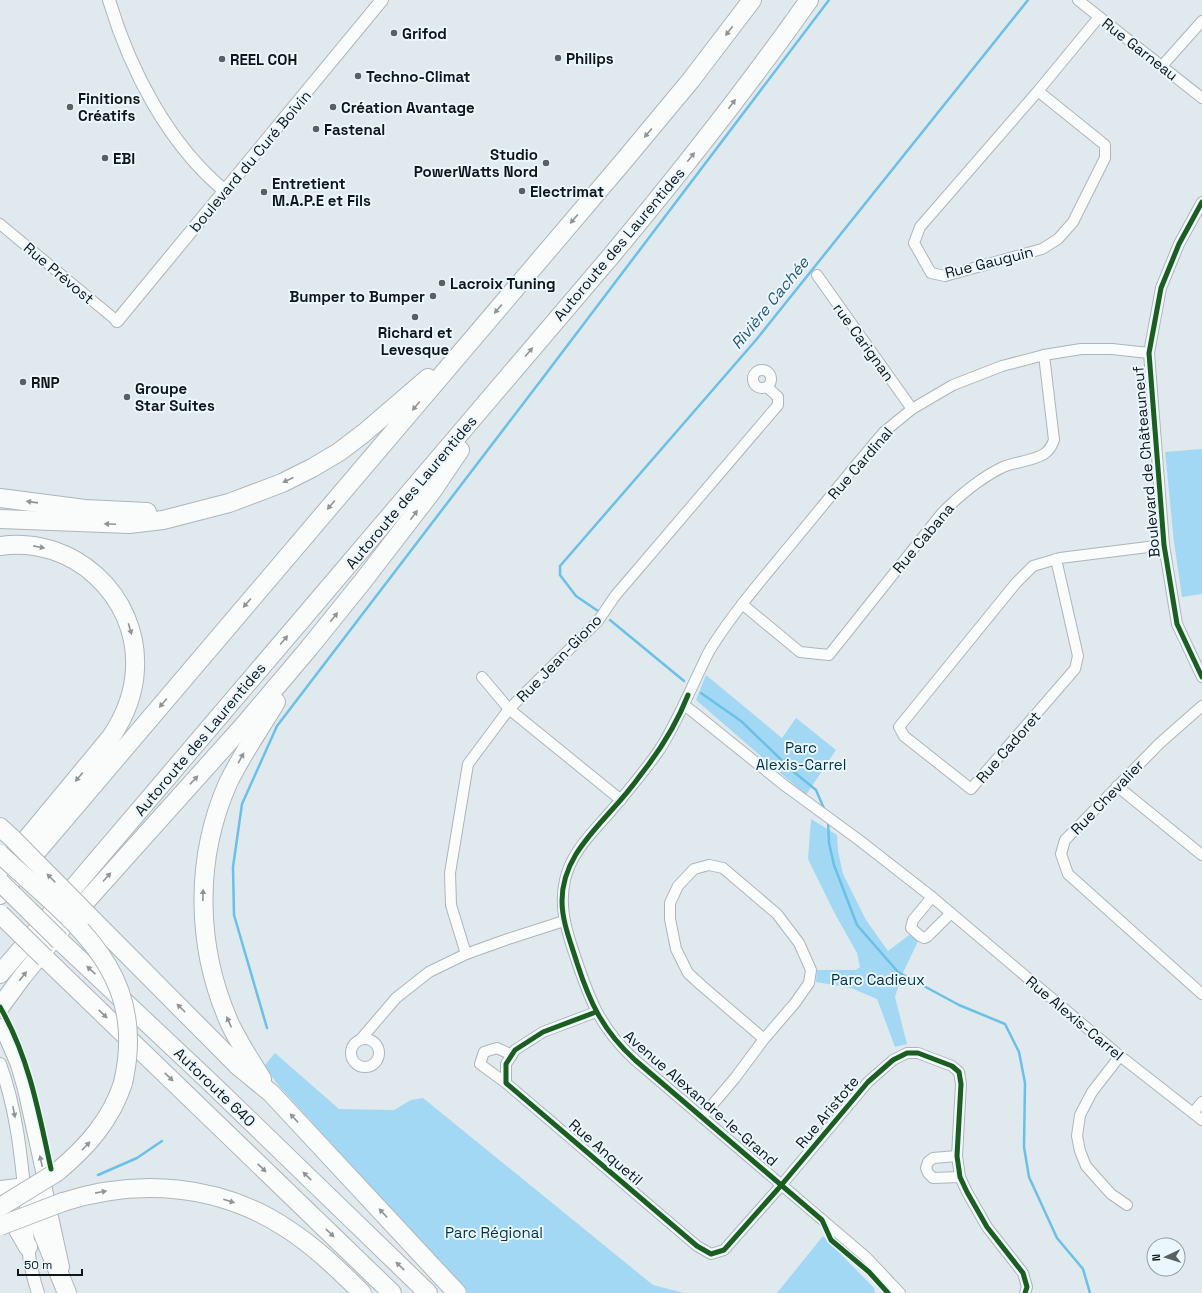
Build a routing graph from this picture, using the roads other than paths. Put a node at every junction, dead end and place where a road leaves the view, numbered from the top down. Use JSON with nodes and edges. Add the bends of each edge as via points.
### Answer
{"nodes":[{"id":1,"x":110,"y":0,"type":"edge"},
{"id":2,"x":382,"y":0,"type":"edge"},
{"id":3,"x":752,"y":0,"type":"edge"},
{"id":4,"x":809,"y":0,"type":"edge"},
{"id":5,"x":1078,"y":0,"type":"edge"},
{"id":6,"x":1099,"y":16,"type":"junction"},
{"id":7,"x":1202,"y":21,"type":"edge"},
{"id":8,"x":1162,"y":66,"type":"junction"},
{"id":9,"x":1038,"y":91,"type":"junction"},
{"id":10,"x":1202,"y":98,"type":"edge"},
{"id":11,"x":224,"y":191,"type":"junction"},
{"id":12,"x":1202,"y":202,"type":"edge"},
{"id":13,"x":0,"y":224,"type":"edge"},
{"id":14,"x":816,"y":275,"type":"dead end"},
{"id":15,"x":117,"y":321,"type":"joint"},
{"id":16,"x":468,"y":344,"type":"junction"},
{"id":17,"x":1149,"y":353,"type":"junction"},
{"id":18,"x":1044,"y":355,"type":"junction"},
{"id":19,"x":504,"y":382,"type":"junction"},
{"id":20,"x":767,"y":387,"type":"dead end"},
{"id":21,"x":912,"y":409,"type":"junction"},
{"id":22,"x":0,"y":498,"type":"edge"},
{"id":23,"x":190,"y":513,"type":"junction"},
{"id":24,"x":0,"y":519,"type":"edge"},
{"id":25,"x":1164,"y":545,"type":"junction"},
{"id":26,"x":0,"y":546,"type":"edge"},
{"id":27,"x":1056,"y":559,"type":"junction"},
{"id":28,"x":742,"y":604,"type":"junction"},
{"id":29,"x":309,"y":648,"type":"junction"},
{"id":30,"x":482,"y":677,"type":"dead end"},
{"id":31,"x":1202,"y":677,"type":"edge"},
{"id":32,"x":684,"y":705,"type":"junction"},
{"id":33,"x":1202,"y":706,"type":"edge"},
{"id":34,"x":509,"y":709,"type":"junction"},
{"id":35,"x":1117,"y":786,"type":"junction"},
{"id":36,"x":620,"y":800,"type":"junction"},
{"id":37,"x":6,"y":833,"type":"edge"},
{"id":38,"x":0,"y":854,"type":"edge"},
{"id":39,"x":1202,"y":855,"type":"edge"},
{"id":40,"x":0,"y":871,"type":"edge"},
{"id":41,"x":0,"y":882,"type":"edge"},
{"id":42,"x":0,"y":895,"type":"edge"},
{"id":43,"x":932,"y":897,"type":"junction"},
{"id":44,"x":951,"y":913,"type":"junction"},
{"id":45,"x":0,"y":914,"type":"edge"},
{"id":46,"x":564,"y":921,"type":"junction"},
{"id":47,"x":0,"y":925,"type":"edge"},
{"id":48,"x":466,"y":954,"type":"junction"},
{"id":49,"x":45,"y":958,"type":"junction"},
{"id":50,"x":12,"y":960,"type":"junction"},
{"id":51,"x":0,"y":974,"type":"edge"},
{"id":52,"x":0,"y":984,"type":"edge"},
{"id":53,"x":1202,"y":994,"type":"edge"},
{"id":54,"x":0,"y":1007,"type":"edge"},
{"id":55,"x":596,"y":1012,"type":"junction"},
{"id":56,"x":1,"y":1026,"type":"edge"},
{"id":57,"x":361,"y":1039,"type":"dead end"},
{"id":58,"x":764,"y":1039,"type":"junction"},
{"id":59,"x":512,"y":1055,"type":"junction"},
{"id":60,"x":1120,"y":1056,"type":"junction"},
{"id":61,"x":0,"y":1064,"type":"edge"},
{"id":62,"x":506,"y":1083,"type":"junction"},
{"id":63,"x":271,"y":1093,"type":"junction"},
{"id":64,"x":1202,"y":1102,"type":"edge"},
{"id":65,"x":1193,"y":1113,"type":"junction"},
{"id":66,"x":702,"y":1117,"type":"junction"},
{"id":67,"x":1202,"y":1120,"type":"edge"},
{"id":68,"x":957,"y":1156,"type":"junction"},
{"id":69,"x":960,"y":1177,"type":"junction"},
{"id":70,"x":781,"y":1185,"type":"junction"},
{"id":71,"x":24,"y":1187,"type":"junction"},
{"id":72,"x":0,"y":1190,"type":"edge"},
{"id":73,"x":1127,"y":1205,"type":"dead end"},
{"id":74,"x":0,"y":1207,"type":"edge"},
{"id":75,"x":0,"y":1211,"type":"edge"},
{"id":76,"x":0,"y":1226,"type":"edge"},
{"id":77,"x":28,"y":1247,"type":"junction"},
{"id":78,"x":38,"y":1293,"type":"edge"},
{"id":79,"x":68,"y":1293,"type":"edge"},
{"id":80,"x":362,"y":1293,"type":"edge"},
{"id":81,"x":392,"y":1293,"type":"edge"},
{"id":82,"x":428,"y":1293,"type":"edge"},
{"id":83,"x":458,"y":1293,"type":"edge"},
{"id":84,"x":900,"y":1293,"type":"edge"},
{"id":85,"x":1025,"y":1293,"type":"edge"}],
"edges":[{"from":1,"to":11,"type":"street","via":[[127,50],[159,113],[194,161]]},
{"from":2,"to":11,"type":"street","name":"boulevard du Curé Boivin"},
{"from":3,"to":16,"type":"highway","one_way":true,"via":[[700,69]]},
{"from":19,"to":4,"type":"highway","name":"Autoroute des Laurentides","one_way":true,"via":[[680,172]]},
{"from":5,"to":6,"type":"street","name":"Rue Garneau"},
{"from":6,"to":8,"type":"street","name":"Rue Garneau"},
{"from":6,"to":9,"type":"street","name":"Rue Gauguin"},
{"from":7,"to":8,"type":"street"},
{"from":8,"to":10,"type":"street","name":"Rue Garneau"},
{"from":9,"to":9,"type":"street","name":"Rue Gauguin","via":[[920,227],[914,243],[931,273],[945,276],[1042,249],[1058,239],[1074,222],[1105,158],[1105,146]]},
{"from":11,"to":15,"type":"street","name":"boulevard du Curé Boivin"},
{"from":12,"to":17,"type":"street","name":"Boulevard de Châteauneuf","via":[[1179,244],[1161,288]]},
{"from":13,"to":15,"type":"street","name":"Rue Prévost"},
{"from":14,"to":21,"type":"street","name":"rue Carignan"},
{"from":16,"to":23,"type":"highway","one_way":true,"via":[[364,433],[323,462],[257,494]]},
{"from":16,"to":42,"type":"highway","one_way":true},
{"from":17,"to":18,"type":"street","name":"Rue Cardinal","via":[[1081,349]]},
{"from":17,"to":25,"type":"street","name":"Boulevard de Châteauneuf"},
{"from":18,"to":21,"type":"street","name":"Rue Cardinal","via":[[1002,366],[953,385]]},
{"from":18,"to":28,"type":"street","name":"Rue Cabana","via":[[1054,440],[1051,449],[1043,455],[1004,467],[960,495],[942,513],[829,655],[800,652]]},
{"from":29,"to":19,"type":"highway","one_way":true,"via":[[433,490]]},
{"from":50,"to":19,"type":"highway","name":"Autoroute des Laurentides","one_way":true},
{"from":20,"to":34,"type":"street","name":"Rue Jean-Giono","via":[[778,397],[778,405],[615,596],[598,621]]},
{"from":21,"to":28,"type":"street","name":"Rue Cardinal","via":[[879,438]]},
{"from":23,"to":22,"type":"highway","one_way":true,"via":[[111,511]]},
{"from":23,"to":24,"type":"highway","one_way":true,"via":[[163,520],[129,524]]},
{"from":25,"to":27,"type":"street","name":"Rue Cadoret"},
{"from":25,"to":31,"type":"street","name":"Boulevard de Châteauneuf","via":[[1177,624]]},
{"from":26,"to":40,"type":"highway","one_way":true,"via":[[23,544],[51,549],[78,561],[93,572],[111,591],[124,612],[133,640],[135,668],[129,704],[111,737]]},
{"from":27,"to":27,"type":"street","name":"Rue Cadoret","via":[[1033,566],[1016,583],[899,727],[904,736],[971,789],[1075,669],[1078,656]]},
{"from":28,"to":32,"type":"street","name":"Rue Cardinal","via":[[712,646]]},
{"from":54,"to":29,"type":"highway","one_way":true,"via":[[63,927],[244,725]]},
{"from":63,"to":29,"type":"highway","one_way":true,"via":[[233,1031],[216,986],[204,930],[204,875],[212,829],[228,783],[250,742]]},
{"from":30,"to":34,"type":"street"},
{"from":32,"to":36,"type":"street","name":"Avenue Alexandre-le-Grand","via":[[660,749]]},
{"from":32,"to":43,"type":"street","name":"Rue Alexis-Carrel","via":[[784,785]]},
{"from":33,"to":35,"type":"street","name":"Rue Chevalier"},
{"from":34,"to":36,"type":"street"},
{"from":34,"to":48,"type":"street","name":"Rue Jean-Giono","via":[[468,764],[450,873],[450,906]]},
{"from":35,"to":39,"type":"street"},
{"from":35,"to":53,"type":"street","name":"Rue Chevalier","via":[[1065,840],[1061,854],[1068,874]]},
{"from":36,"to":46,"type":"street","name":"Avenue Alexandre-le-Grand","via":[[580,847],[570,864],[562,894]]},
{"from":63,"to":37,"type":"highway","one_way":true,"bridge":true,"via":[[238,1066]]},
{"from":74,"to":38,"type":"highway","one_way":true,"bridge":true,"via":[[57,1172],[83,1149],[103,1125],[116,1102],[128,1056],[128,1025],[120,992],[109,967],[77,926]]},
{"from":82,"to":41,"type":"highway","name":"Autoroute 640","one_way":true,"bridge":true},
{"from":43,"to":44,"type":"street","name":"Rue Alexis-Carrel"},
{"from":43,"to":44,"type":"street","via":[[911,924],[916,934],[927,937]]},
{"from":44,"to":60,"type":"street","name":"Rue Alexis-Carrel"},
{"from":45,"to":49,"type":"highway","name":"Autoroute 640","bridge":true},
{"from":46,"to":48,"type":"street"},
{"from":46,"to":55,"type":"street","name":"Avenue Alexandre-le-Grand"},
{"from":47,"to":49,"type":"highway","bridge":true},
{"from":48,"to":57,"type":"street","via":[[429,972],[396,998]]},
{"from":49,"to":81,"type":"highway","name":"Autoroute 640","one_way":true},
{"from":50,"to":51,"type":"highway","name":"Autoroute des Laurentides"},
{"from":50,"to":52,"type":"highway"},
{"from":55,"to":59,"type":"street","via":[[543,1032],[515,1050]]},
{"from":55,"to":66,"type":"street","name":"Avenue Alexandre-le-Grand","via":[[610,1034],[624,1049]]},
{"from":79,"to":56,"type":"street","one_way":true,"via":[[24,1088]]},
{"from":58,"to":58,"type":"street","via":[[809,983],[811,970],[799,944],[777,914],[723,868],[709,865],[694,870],[678,886],[670,903],[670,919],[676,949],[688,973]]},
{"from":58,"to":66,"type":"street","via":[[736,1078]]},
{"from":59,"to":62,"type":"street","via":[[506,1064]]},
{"from":59,"to":62,"type":"street","name":"Rue Anquetil","via":[[497,1048],[484,1052],[480,1064]]},
{"from":60,"to":65,"type":"street","name":"Rue Alexis-Carrel"},
{"from":60,"to":73,"type":"street","via":[[1092,1092],[1080,1115],[1077,1136],[1086,1166],[1111,1194]]},
{"from":61,"to":71,"type":"street","one_way":true,"via":[[14,1114]]},
{"from":62,"to":70,"type":"street","name":"Rue Anquetil","via":[[697,1246],[711,1254],[724,1250]]},
{"from":83,"to":63,"type":"highway","one_way":true},
{"from":64,"to":65,"type":"street"},
{"from":65,"to":67,"type":"street","name":"Rue Alexis-Carrel"},
{"from":66,"to":70,"type":"street","name":"Avenue Alexandre-le-Grand"},
{"from":68,"to":69,"type":"street","name":"Rue Aristote"},
{"from":68,"to":69,"type":"street","via":[[933,1158],[926,1168],[933,1178]]},
{"from":68,"to":70,"type":"street","name":"Rue Aristote","via":[[961,1084],[959,1072],[952,1066],[918,1053],[907,1053],[893,1060],[868,1082]]},
{"from":69,"to":85,"type":"street","name":"Rue Aristote","via":[[987,1227],[1023,1273],[1027,1287]]},
{"from":70,"to":84,"type":"street","name":"Avenue Alexandre-le-Grand","via":[[866,1257]]},
{"from":71,"to":72,"type":"highway"},
{"from":71,"to":77,"type":"street"},
{"from":71,"to":79,"type":"highway","via":[[32,1188],[34,1192],[43,1234]]},
{"from":75,"to":77,"type":"highway","via":[[13,1221]]},
{"from":76,"to":80,"type":"highway","one_way":true,"bridge":true,"via":[[63,1202],[102,1192],[141,1187],[183,1190],[224,1199],[260,1213],[289,1230],[321,1254]]},
{"from":77,"to":78,"type":"street"}]}
